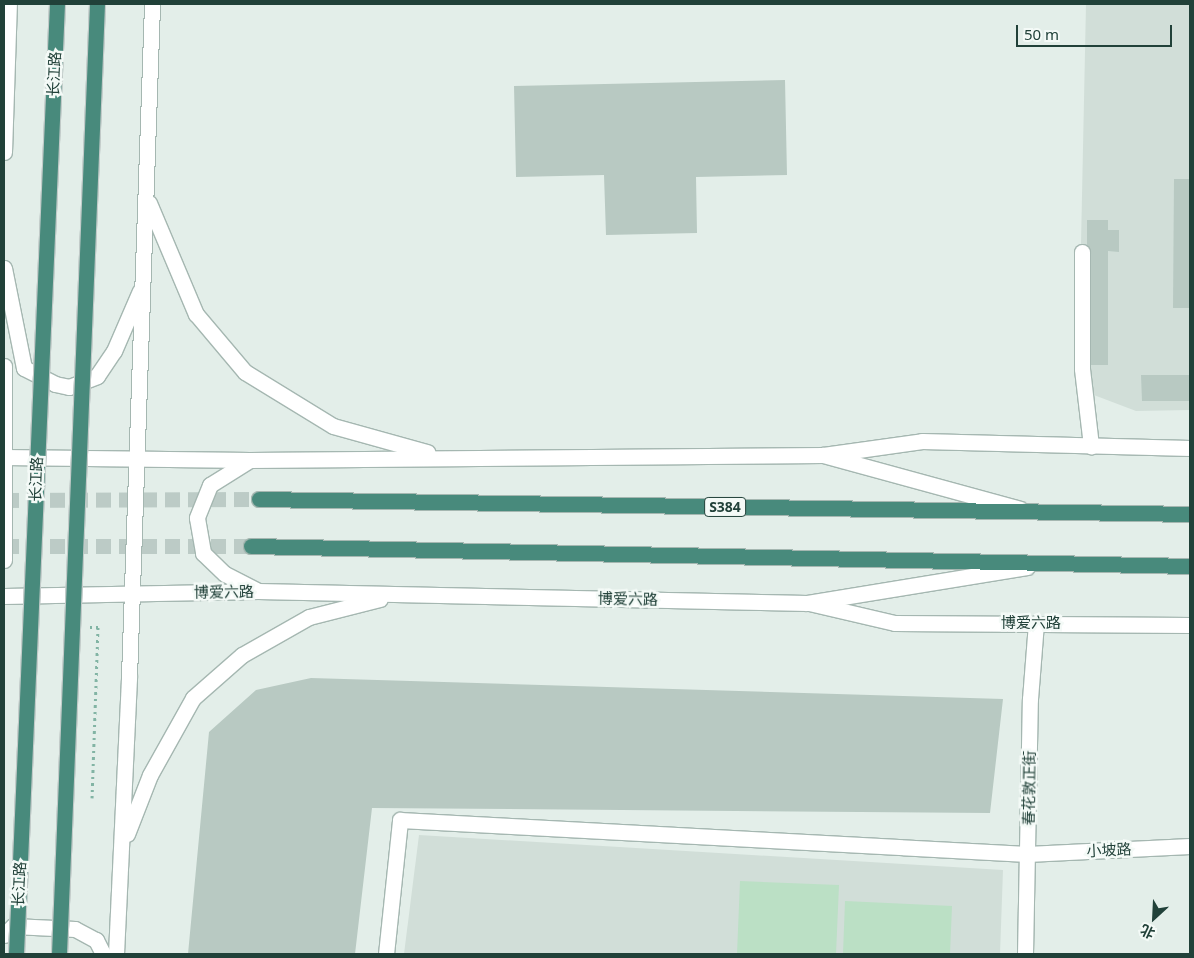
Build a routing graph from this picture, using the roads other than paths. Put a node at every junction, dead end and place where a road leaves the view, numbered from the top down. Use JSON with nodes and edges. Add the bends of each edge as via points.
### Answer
{"nodes":[{"id":1,"x":9,"y":4,"type":"edge"},
{"id":2,"x":57,"y":4,"type":"edge"},
{"id":3,"x":97,"y":4,"type":"edge"},
{"id":4,"x":152,"y":4,"type":"edge"},
{"id":5,"x":4,"y":152,"type":"edge"},
{"id":6,"x":147,"y":198,"type":"junction"},
{"id":7,"x":1082,"y":252,"type":"dead end"},
{"id":8,"x":4,"y":268,"type":"edge"},
{"id":9,"x":144,"y":283,"type":"junction"},
{"id":10,"x":4,"y":366,"type":"edge"},
{"id":11,"x":1091,"y":446,"type":"junction"},
{"id":12,"x":1190,"y":448,"type":"edge"},
{"id":13,"x":823,"y":455,"type":"junction"},
{"id":14,"x":4,"y":457,"type":"edge"},
{"id":15,"x":445,"y":457,"type":"junction"},
{"id":16,"x":137,"y":458,"type":"junction"},
{"id":17,"x":250,"y":460,"type":"junction"},
{"id":18,"x":259,"y":499,"type":"tunnel mouth"},
{"id":19,"x":1034,"y":512,"type":"junction"},
{"id":20,"x":1190,"y":514,"type":"edge"},
{"id":21,"x":252,"y":546,"type":"tunnel mouth"},
{"id":22,"x":4,"y":560,"type":"edge"},
{"id":23,"x":1048,"y":563,"type":"junction"},
{"id":24,"x":1190,"y":566,"type":"edge"},
{"id":25,"x":258,"y":591,"type":"junction"},
{"id":26,"x":132,"y":594,"type":"junction"},
{"id":27,"x":400,"y":594,"type":"junction"},
{"id":28,"x":4,"y":596,"type":"edge"},
{"id":29,"x":807,"y":603,"type":"junction"},
{"id":30,"x":1036,"y":623,"type":"junction"},
{"id":31,"x":1190,"y":626,"type":"edge"},
{"id":32,"x":123,"y":845,"type":"junction"},
{"id":33,"x":1190,"y":846,"type":"edge"},
{"id":34,"x":1027,"y":854,"type":"junction"},
{"id":35,"x":4,"y":935,"type":"edge"},
{"id":36,"x":16,"y":954,"type":"edge"},
{"id":37,"x":59,"y":954,"type":"edge"},
{"id":38,"x":103,"y":954,"type":"edge"},
{"id":39,"x":116,"y":954,"type":"edge"},
{"id":40,"x":386,"y":954,"type":"edge"},
{"id":41,"x":1025,"y":954,"type":"edge"}],
"edges":[{"from":1,"to":5,"type":"main road"},
{"from":2,"to":36,"type":"highway","name":"长江路","bridge":true},
{"from":3,"to":37,"type":"highway","bridge":true},
{"from":4,"to":6,"type":"main road"},
{"from":6,"to":9,"type":"main road"},
{"from":6,"to":15,"type":"main road","via":[[196,314],[245,372],[333,426]]},
{"from":7,"to":11,"type":"main road","via":[[1082,369]]},
{"from":8,"to":9,"type":"main road","via":[[24,368],[55,384],[69,387],[97,376],[114,351]]},
{"from":9,"to":16,"type":"main road"},
{"from":10,"to":14,"type":"main road","name":"长江路"},
{"from":11,"to":12,"type":"main road"},
{"from":11,"to":13,"type":"main road","via":[[922,441]]},
{"from":13,"to":15,"type":"main road"},
{"from":13,"to":19,"type":"main road"},
{"from":14,"to":16,"type":"main road"},
{"from":14,"to":22,"type":"main road","name":"长江路"},
{"from":15,"to":17,"type":"main road"},
{"from":16,"to":17,"type":"main road"},
{"from":16,"to":26,"type":"main road"},
{"from":17,"to":25,"type":"main road","via":[[210,485],[197,518],[203,553],[225,574]]},
{"from":18,"to":19,"type":"highway","number":"S384"},
{"from":19,"to":20,"type":"highway","number":"S384"},
{"from":21,"to":23,"type":"highway"},
{"from":23,"to":24,"type":"highway"},
{"from":23,"to":29,"type":"main road"},
{"from":25,"to":26,"type":"main road","name":"博爱六路"},
{"from":25,"to":27,"type":"main road","name":"博爱六路"},
{"from":26,"to":28,"type":"main road","name":"博爱六路"},
{"from":26,"to":32,"type":"main road"},
{"from":27,"to":29,"type":"main road","name":"博爱六路"},
{"from":27,"to":32,"type":"main road","via":[[308,616],[242,655],[193,698],[150,775]]},
{"from":29,"to":30,"type":"main road","name":"博爱六路","via":[[895,623]]},
{"from":30,"to":31,"type":"main road","name":"博爱六路"},
{"from":30,"to":34,"type":"main road","name":"春花敦正街","via":[[1030,699]]},
{"from":32,"to":39,"type":"main road"},
{"from":33,"to":34,"type":"main road","name":"小坡路"},
{"from":34,"to":40,"type":"main road","name":"小坡路","via":[[400,820]]},
{"from":34,"to":41,"type":"main road","name":"春花敦正街"},
{"from":35,"to":38,"type":"main road","via":[[13,926],[75,929],[96,940]]}]}
